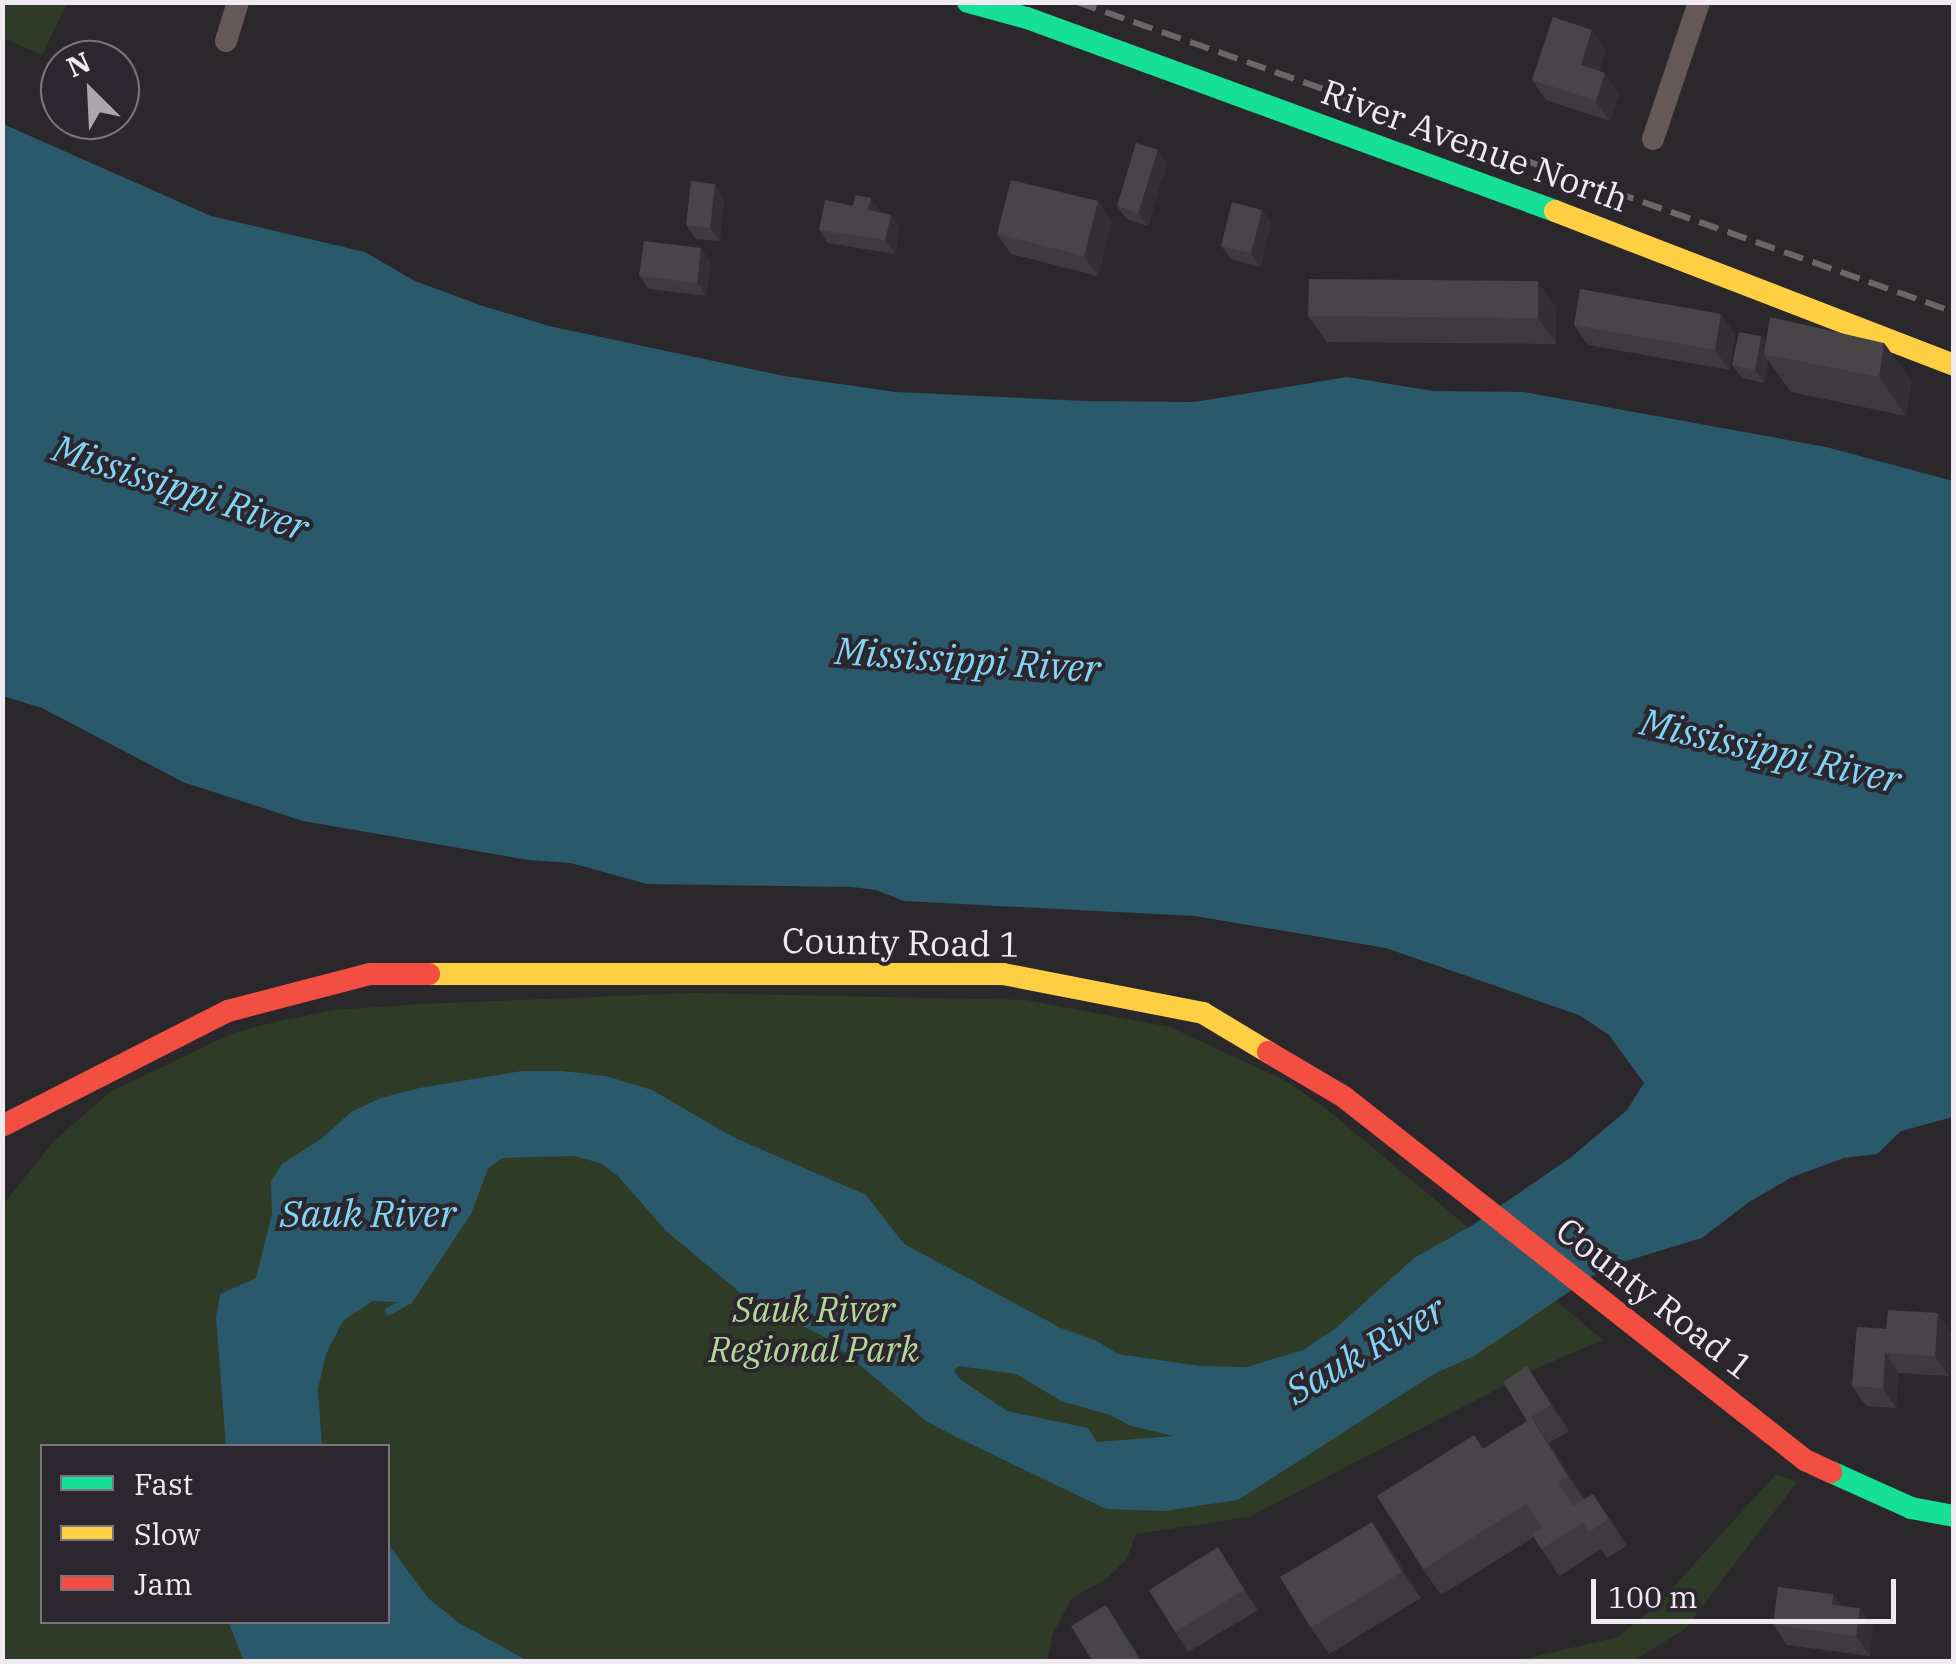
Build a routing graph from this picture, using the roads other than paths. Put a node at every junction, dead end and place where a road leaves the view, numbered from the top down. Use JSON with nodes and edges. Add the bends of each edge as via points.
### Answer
{"nodes":[{"id":1,"x":238,"y":2,"type":"edge"},
{"id":2,"x":968,"y":2,"type":"edge"},
{"id":3,"x":1700,"y":2,"type":"edge"},
{"id":4,"x":226,"y":41,"type":"dead end"},
{"id":5,"x":1653,"y":138,"type":"dead end"},
{"id":6,"x":1954,"y":365,"type":"edge"},
{"id":7,"x":66,"y":1090,"type":"junction"},
{"id":8,"x":2,"y":1126,"type":"edge"},
{"id":9,"x":2,"y":1150,"type":"edge"},
{"id":10,"x":1954,"y":1516,"type":"edge"}],
"edges":[{"from":1,"to":4,"type":"street"},
{"from":2,"to":6,"type":"street","name":"River Avenue North","via":[[1643,243]]},
{"from":3,"to":5,"type":"street"},
{"from":7,"to":8,"type":"street","name":"County Road 1"},
{"from":7,"to":9,"type":"street","name":"County Road 1"},
{"from":7,"to":10,"type":"street","name":"County Road 1","via":[[228,1011],[370,974],[1003,974],[1203,1012],[1344,1097],[1804,1460],[1911,1508]]}]}
